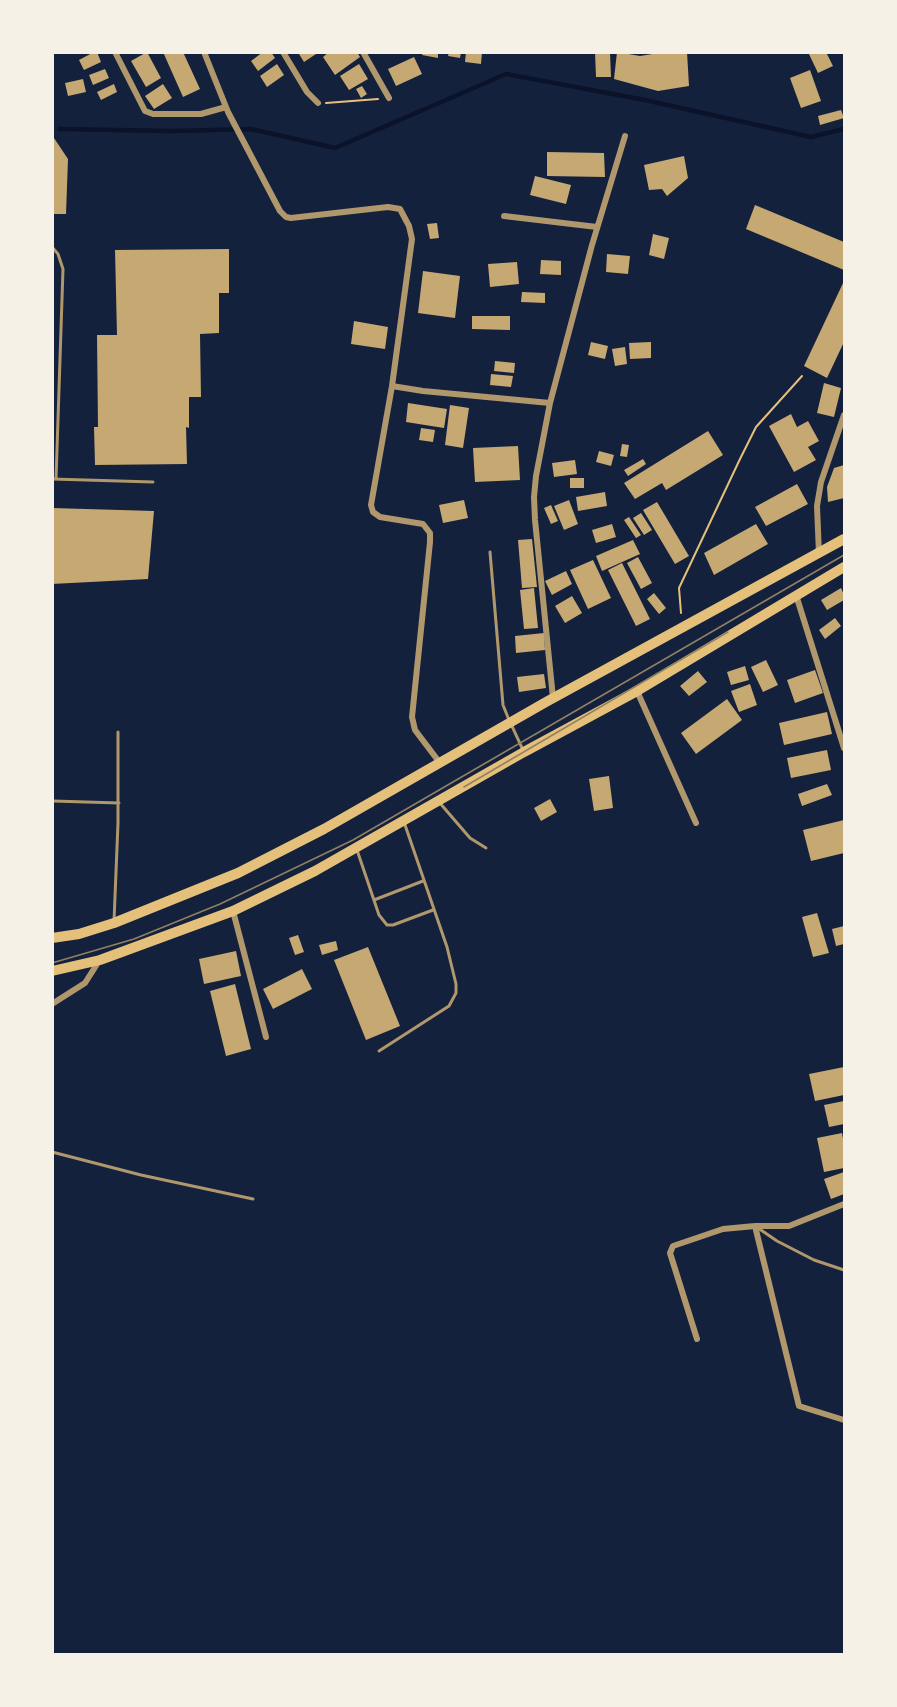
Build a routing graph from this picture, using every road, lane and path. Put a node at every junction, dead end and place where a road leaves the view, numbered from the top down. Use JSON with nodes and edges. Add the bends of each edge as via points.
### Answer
{"nodes":[{"id":1,"x":115,"y":52,"type":"edge"},
{"id":2,"x":204,"y":52,"type":"edge"},
{"id":3,"x":283,"y":52,"type":"edge"},
{"id":4,"x":363,"y":52,"type":"edge"},
{"id":5,"x":389,"y":98,"type":"joint"},
{"id":6,"x":318,"y":104,"type":"joint"},
{"id":7,"x":227,"y":110,"type":"junction"},
{"id":8,"x":625,"y":136,"type":"dead end"},
{"id":9,"x":504,"y":216,"type":"dead end"},
{"id":10,"x":597,"y":227,"type":"junction"},
{"id":11,"x":52,"y":247,"type":"edge"},
{"id":12,"x":802,"y":376,"type":"dead end"},
{"id":13,"x":392,"y":386,"type":"junction"},
{"id":14,"x":550,"y":404,"type":"junction"},
{"id":15,"x":844,"y":415,"type":"edge"},
{"id":16,"x":54,"y":479,"type":"edge"},
{"id":17,"x":153,"y":482,"type":"dead end"},
{"id":18,"x":844,"y":539,"type":"edge"},
{"id":19,"x":490,"y":552,"type":"dead end"},
{"id":20,"x":819,"y":554,"type":"junction"},
{"id":21,"x":844,"y":567,"type":"edge"},
{"id":22,"x":796,"y":594,"type":"junction"},
{"id":23,"x":683,"y":628,"type":"junction"},
{"id":24,"x":637,"y":691,"type":"junction"},
{"id":25,"x":553,"y":699,"type":"junction"},
{"id":26,"x":510,"y":723,"type":"junction"},
{"id":27,"x":118,"y":732,"type":"dead end"},
{"id":28,"x":844,"y":748,"type":"edge"},
{"id":29,"x":524,"y":752,"type":"junction"},
{"id":30,"x":440,"y":763,"type":"junction"},
{"id":31,"x":53,"y":801,"type":"edge"},
{"id":32,"x":438,"y":801,"type":"junction"},
{"id":33,"x":119,"y":803,"type":"junction"},
{"id":34,"x":404,"y":820,"type":"junction"},
{"id":35,"x":696,"y":823,"type":"dead end"},
{"id":36,"x":356,"y":847,"type":"junction"},
{"id":37,"x":486,"y":848,"type":"dead end"},
{"id":38,"x":424,"y":881,"type":"junction"},
{"id":39,"x":374,"y":900,"type":"junction"},
{"id":40,"x":433,"y":910,"type":"junction"},
{"id":41,"x":233,"y":911,"type":"junction"},
{"id":42,"x":114,"y":923,"type":"junction"},
{"id":43,"x":52,"y":938,"type":"edge"},
{"id":44,"x":100,"y":960,"type":"junction"},
{"id":45,"x":52,"y":971,"type":"edge"},
{"id":46,"x":52,"y":1004,"type":"edge"},
{"id":47,"x":266,"y":1037,"type":"dead end"},
{"id":48,"x":379,"y":1051,"type":"dead end"},
{"id":49,"x":52,"y":1152,"type":"edge"},
{"id":50,"x":253,"y":1199,"type":"dead end"},
{"id":51,"x":844,"y":1204,"type":"edge"},
{"id":52,"x":755,"y":1226,"type":"junction"},
{"id":53,"x":844,"y":1270,"type":"edge"},
{"id":54,"x":697,"y":1339,"type":"dead end"},
{"id":55,"x":844,"y":1420,"type":"edge"}],
"edges":[{"from":1,"to":7,"type":"street","via":[[145,111],[201,114]]},
{"from":2,"to":7,"type":"street"},
{"from":3,"to":6,"type":"street"},
{"from":4,"to":5,"type":"street"},
{"from":5,"to":6,"type":"path"},
{"from":7,"to":13,"type":"street","via":[[286,217],[400,209],[412,239]]},
{"from":8,"to":10,"type":"street"},
{"from":9,"to":10,"type":"street"},
{"from":10,"to":14,"type":"street"},
{"from":11,"to":16,"type":"lane","via":[[63,269]]},
{"from":12,"to":23,"type":"path","via":[[756,428],[695,551],[679,588]]},
{"from":13,"to":14,"type":"street"},
{"from":13,"to":30,"type":"street","via":[[371,505],[380,517],[423,524],[430,533],[412,717],[415,730]]},
{"from":14,"to":25,"type":"street","via":[[534,497]]},
{"from":15,"to":20,"type":"street","via":[[818,498]]},
{"from":16,"to":17,"type":"lane"},
{"from":18,"to":20,"type":"highway"},
{"from":19,"to":26,"type":"lane","via":[[503,705]]},
{"from":20,"to":23,"type":"highway"},
{"from":21,"to":22,"type":"highway"},
{"from":22,"to":24,"type":"highway"},
{"from":22,"to":28,"type":"street"},
{"from":23,"to":25,"type":"highway"},
{"from":24,"to":29,"type":"highway"},
{"from":24,"to":35,"type":"street"},
{"from":25,"to":26,"type":"highway"},
{"from":26,"to":29,"type":"lane"},
{"from":26,"to":30,"type":"highway"},
{"from":27,"to":33,"type":"lane"},
{"from":29,"to":32,"type":"highway"},
{"from":30,"to":42,"type":"highway","via":[[238,873]]},
{"from":31,"to":33,"type":"lane"},
{"from":32,"to":34,"type":"highway"},
{"from":32,"to":37,"type":"lane","via":[[470,838]]},
{"from":33,"to":42,"type":"lane"},
{"from":34,"to":36,"type":"highway"},
{"from":34,"to":38,"type":"lane"},
{"from":36,"to":39,"type":"lane"},
{"from":36,"to":41,"type":"highway"},
{"from":38,"to":39,"type":"lane"},
{"from":38,"to":40,"type":"lane"},
{"from":39,"to":40,"type":"lane","via":[[387,925]]},
{"from":40,"to":48,"type":"lane","via":[[456,984],[453,1001]]},
{"from":41,"to":44,"type":"highway"},
{"from":41,"to":47,"type":"street"},
{"from":42,"to":43,"type":"highway"},
{"from":44,"to":45,"type":"highway"},
{"from":44,"to":46,"type":"street","via":[[85,983]]},
{"from":49,"to":50,"type":"lane"},
{"from":51,"to":52,"type":"street","via":[[789,1226]]},
{"from":52,"to":53,"type":"lane","via":[[814,1260]]},
{"from":52,"to":54,"type":"street","via":[[723,1229],[671,1249]]},
{"from":52,"to":55,"type":"street","via":[[799,1406]]}]}
